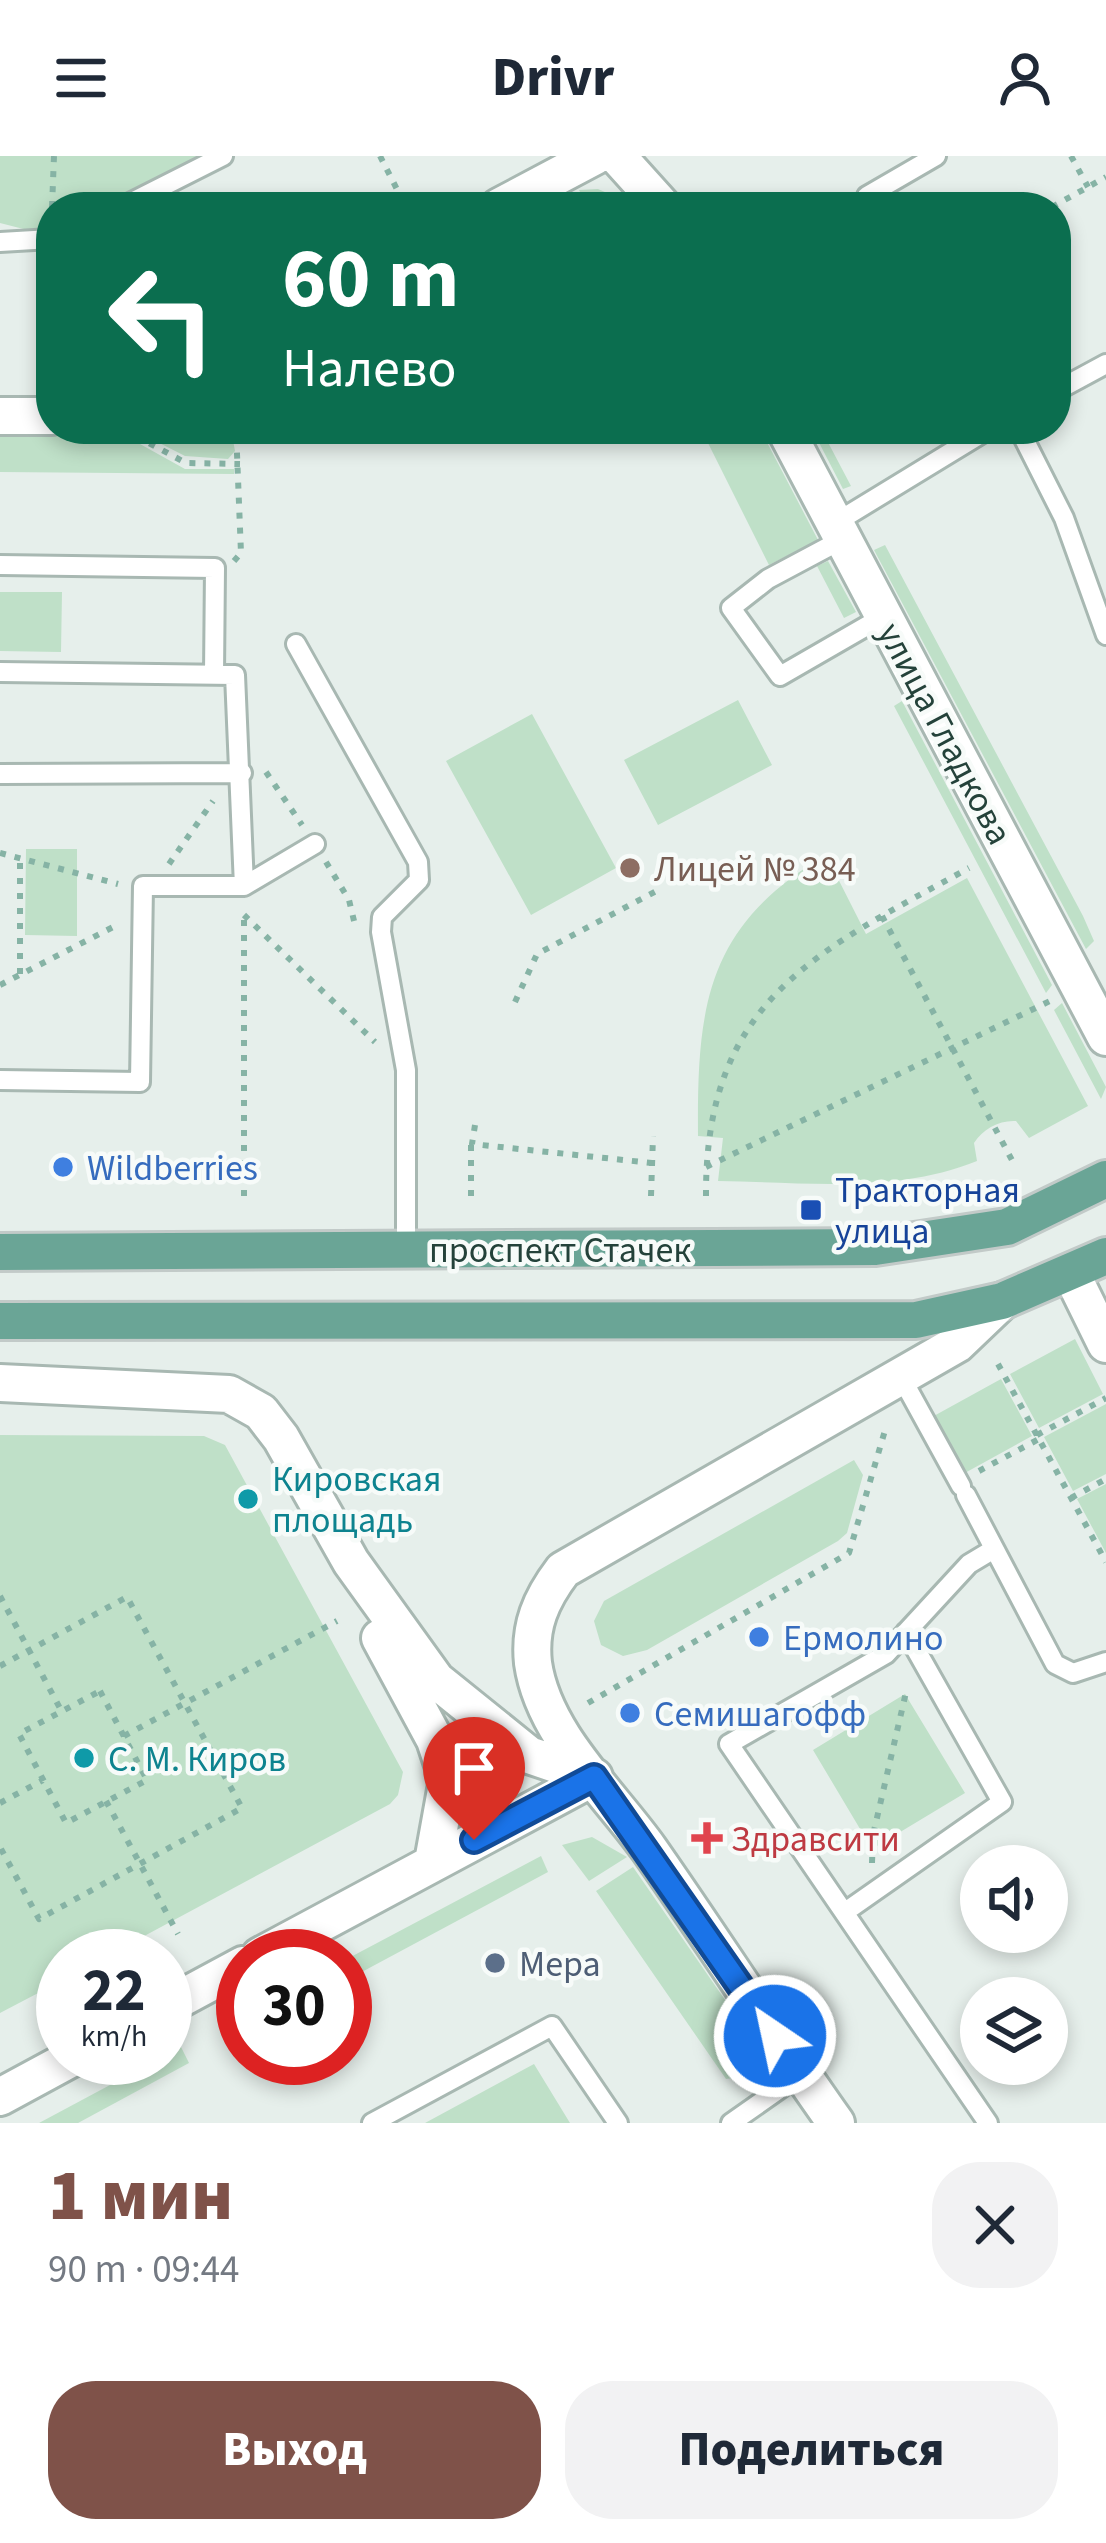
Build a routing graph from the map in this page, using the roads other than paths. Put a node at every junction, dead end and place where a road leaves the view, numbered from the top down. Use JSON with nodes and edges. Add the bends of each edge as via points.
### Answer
{"nodes":[{"id":1,"x":223,"y":156,"type":"edge"},
{"id":2,"x":595,"y":156,"type":"edge"},
{"id":3,"x":617,"y":156,"type":"edge"},
{"id":4,"x":936,"y":156,"type":"edge"},
{"id":5,"x":152,"y":192,"type":"edge"},
{"id":6,"x":527,"y":192,"type":"edge"},
{"id":7,"x":649,"y":192,"type":"edge"},
{"id":8,"x":874,"y":192,"type":"edge"},
{"id":9,"x":36,"y":240,"type":"edge"},
{"id":10,"x":0,"y":242,"type":"edge"},
{"id":11,"x":1106,"y":364,"type":"edge"},
{"id":12,"x":1071,"y":383,"type":"edge"},
{"id":13,"x":0,"y":416,"type":"edge"},
{"id":14,"x":36,"y":416,"type":"edge"},
{"id":15,"x":793,"y":444,"type":"edge"},
{"id":16,"x":967,"y":444,"type":"edge"},
{"id":17,"x":1027,"y":444,"type":"edge"},
{"id":18,"x":839,"y":531,"type":"junction"},
{"id":19,"x":0,"y":565,"type":"edge"},
{"id":20,"x":884,"y":616,"type":"junction"},
{"id":21,"x":1106,"y":635,"type":"edge"},
{"id":22,"x":296,"y":644,"type":"dead end"},
{"id":23,"x":0,"y":672,"type":"edge"},
{"id":24,"x":214,"y":674,"type":"junction"},
{"id":25,"x":242,"y":773,"type":"junction"},
{"id":26,"x":0,"y":774,"type":"edge"},
{"id":27,"x":315,"y":844,"type":"road end"},
{"id":28,"x":244,"y":886,"type":"junction"},
{"id":29,"x":1083,"y":992,"type":"edge"},
{"id":30,"x":1106,"y":1037,"type":"edge"},
{"id":31,"x":0,"y":1081,"type":"edge"},
{"id":32,"x":1106,"y":1179,"type":"edge"},
{"id":33,"x":406,"y":1250,"type":"junction"},
{"id":34,"x":0,"y":1252,"type":"edge"},
{"id":35,"x":1106,"y":1256,"type":"edge"},
{"id":36,"x":1072,"y":1275,"type":"junction"},
{"id":37,"x":1002,"y":1301,"type":"junction"},
{"id":38,"x":0,"y":1322,"type":"edge"},
{"id":39,"x":1106,"y":1344,"type":"edge"},
{"id":40,"x":900,"y":1375,"type":"junction"},
{"id":41,"x":0,"y":1383,"type":"edge"},
{"id":42,"x":994,"y":1550,"type":"junction"},
{"id":43,"x":351,"y":1562,"type":"junction"},
{"id":44,"x":906,"y":1632,"type":"junction"},
{"id":45,"x":1102,"y":1668,"type":"edge"},
{"id":46,"x":594,"y":1777,"type":"junction"},
{"id":47,"x":434,"y":1862,"type":"junction"},
{"id":48,"x":844,"y":1912,"type":"junction"},
{"id":49,"x":310,"y":1929,"type":"edge"},
{"id":50,"x":801,"y":2074,"type":"junction"},
{"id":51,"x":36,"y":2078,"type":"edge"},
{"id":52,"x":0,"y":2097,"type":"edge"},
{"id":53,"x":372,"y":2123,"type":"edge"},
{"id":54,"x":618,"y":2123,"type":"edge"},
{"id":55,"x":731,"y":2123,"type":"edge"},
{"id":56,"x":836,"y":2123,"type":"edge"},
{"id":57,"x":988,"y":2123,"type":"edge"}],
"edges":[{"from":1,"to":5,"type":"lane"},
{"from":2,"to":6,"type":"street"},
{"from":3,"to":7,"type":"street"},
{"from":4,"to":8,"type":"lane"},
{"from":9,"to":10,"type":"lane"},
{"from":11,"to":12,"type":"lane"},
{"from":13,"to":14,"type":"street"},
{"from":15,"to":18,"type":"street","name":"улица Гладкова"},
{"from":16,"to":18,"type":"lane"},
{"from":17,"to":21,"type":"lane","via":[[1064,518]]},
{"from":18,"to":20,"type":"street","name":"улица Гладкова"},
{"from":18,"to":20,"type":"lane","via":[[731,608],[780,676]]},
{"from":19,"to":24,"type":"lane","via":[[215,568]]},
{"from":20,"to":29,"type":"street","name":"улица Гладкова"},
{"from":22,"to":33,"type":"lane","via":[[418,862],[419,880],[382,916],[381,932],[406,1070]]},
{"from":23,"to":24,"type":"lane"},
{"from":24,"to":25,"type":"lane","via":[[235,675]]},
{"from":25,"to":26,"type":"lane"},
{"from":25,"to":28,"type":"lane"},
{"from":27,"to":28,"type":"lane"},
{"from":28,"to":31,"type":"lane","via":[[143,886],[140,1082]]},
{"from":29,"to":30,"type":"street","name":"улица Гладкова"},
{"from":32,"to":33,"type":"main road","name":"проспект Стачек","via":[[1007,1227],[874,1247]]},
{"from":33,"to":34,"type":"main road","name":"проспект Стачек"},
{"from":35,"to":36,"type":"main road","name":"проспект Стачек"},
{"from":36,"to":37,"type":"main road","name":"проспект Стачек"},
{"from":36,"to":39,"type":"street"},
{"from":37,"to":38,"type":"main road","name":"проспект Стачек","via":[[916,1320]]},
{"from":37,"to":40,"type":"street","via":[[957,1344]]},
{"from":40,"to":42,"type":"lane"},
{"from":40,"to":46,"type":"street","via":[[563,1570],[545,1593],[532,1627],[533,1666],[555,1725]]},
{"from":41,"to":43,"type":"street","via":[[244,1401],[281,1438]]},
{"from":42,"to":44,"type":"lane","via":[[969,1564]]},
{"from":42,"to":45,"type":"lane","via":[[1055,1664],[1073,1673]]},
{"from":43,"to":46,"type":"street","via":[[436,1680],[529,1755]]},
{"from":43,"to":47,"type":"street","via":[[448,1779]]},
{"from":44,"to":48,"type":"lane","via":[[1002,1802]]},
{"from":44,"to":48,"type":"lane","via":[[886,1654],[730,1744]]},
{"from":46,"to":47,"type":"street"},
{"from":46,"to":50,"type":"street"},
{"from":47,"to":49,"type":"street"},
{"from":48,"to":57,"type":"lane"},
{"from":50,"to":55,"type":"lane"},
{"from":50,"to":56,"type":"street"},
{"from":51,"to":52,"type":"street"},
{"from":53,"to":54,"type":"lane","via":[[552,2026]]}]}
